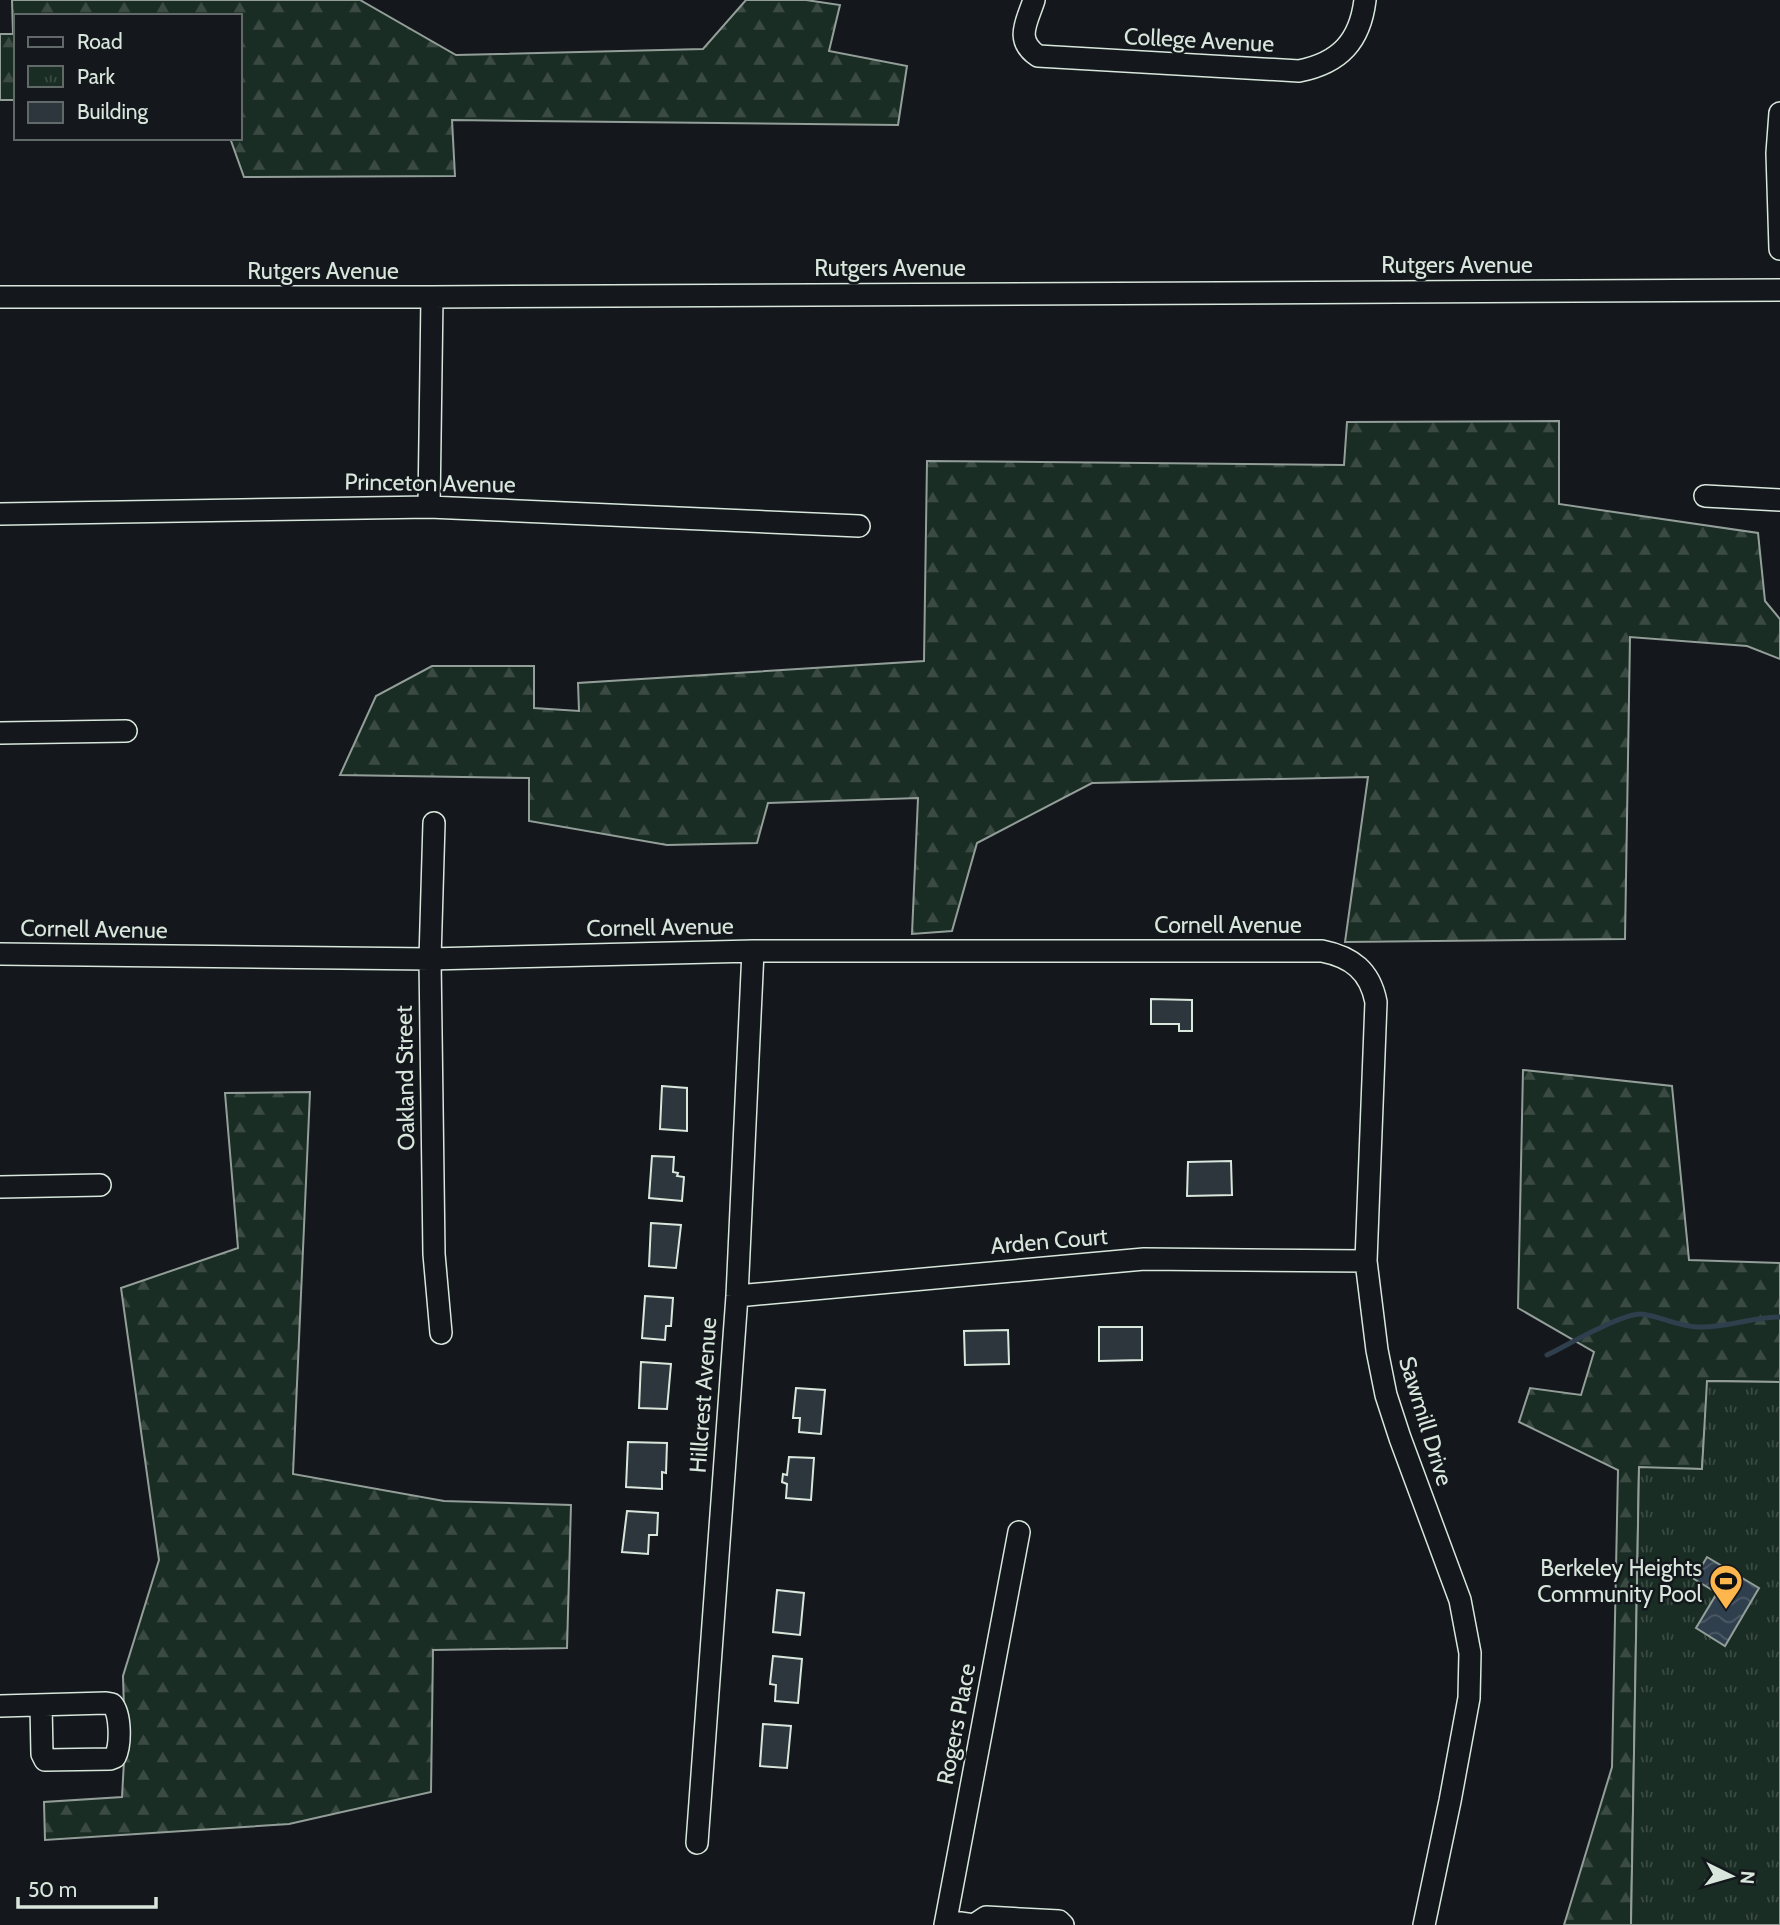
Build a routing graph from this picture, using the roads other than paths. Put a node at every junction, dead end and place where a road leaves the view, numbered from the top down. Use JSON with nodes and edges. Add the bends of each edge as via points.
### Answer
{"nodes":[{"id":1,"x":1034,"y":0,"type":"edge"},
{"id":2,"x":1364,"y":9,"type":"edge"},
{"id":3,"x":1780,"y":113,"type":"edge"},
{"id":4,"x":1780,"y":249,"type":"edge"},
{"id":5,"x":1780,"y":290,"type":"edge"},
{"id":6,"x":0,"y":297,"type":"edge"},
{"id":7,"x":432,"y":297,"type":"junction"},
{"id":8,"x":1705,"y":496,"type":"dead end"},
{"id":9,"x":1780,"y":500,"type":"edge"},
{"id":10,"x":429,"y":507,"type":"junction"},
{"id":11,"x":0,"y":514,"type":"edge"},
{"id":12,"x":859,"y":526,"type":"dead end"},
{"id":13,"x":126,"y":731,"type":"dead end"},
{"id":14,"x":0,"y":733,"type":"edge"},
{"id":15,"x":434,"y":823,"type":"dead end"},
{"id":16,"x":753,"y":951,"type":"junction"},
{"id":17,"x":1322,"y":951,"type":"joint"},
{"id":18,"x":0,"y":954,"type":"edge"},
{"id":19,"x":430,"y":959,"type":"junction"},
{"id":20,"x":100,"y":1185,"type":"dead end"},
{"id":21,"x":0,"y":1187,"type":"edge"},
{"id":22,"x":1366,"y":1261,"type":"junction"},
{"id":23,"x":737,"y":1296,"type":"junction"},
{"id":24,"x":442,"y":1333,"type":"dead end"},
{"id":25,"x":1019,"y":1532,"type":"dead end"},
{"id":26,"x":41,"y":1705,"type":"dead end"},
{"id":27,"x":0,"y":1706,"type":"edge"},
{"id":28,"x":697,"y":1843,"type":"dead end"},
{"id":29,"x":985,"y":1921,"type":"edge"},
{"id":30,"x":946,"y":1923,"type":"edge"},
{"id":31,"x":1063,"y":1925,"type":"edge"},
{"id":32,"x":1424,"y":1925,"type":"edge"}],
"edges":[{"from":1,"to":2,"type":"street","name":"College Avenue","via":[[1023,32],[1030,51],[1038,56],[1299,71],[1327,63],[1339,54],[1354,37]]},
{"from":3,"to":4,"type":"street"},
{"from":5,"to":7,"type":"street","name":"Rutgers Avenue"},
{"from":6,"to":7,"type":"street","name":"Rutgers Avenue"},
{"from":7,"to":10,"type":"street"},
{"from":8,"to":9,"type":"street"},
{"from":10,"to":11,"type":"street","name":"Princeton Avenue"},
{"from":10,"to":12,"type":"street","name":"Princeton Avenue"},
{"from":13,"to":14,"type":"street"},
{"from":15,"to":19,"type":"street","name":"Oakland Street"},
{"from":16,"to":17,"type":"street","name":"Cornell Avenue"},
{"from":16,"to":19,"type":"street","name":"Cornell Avenue"},
{"from":16,"to":23,"type":"street","name":"Hillcrest Avenue"},
{"from":17,"to":22,"type":"street","name":"Sawmill Drive","via":[[1354,962],[1367,975],[1377,1002]]},
{"from":18,"to":19,"type":"street","name":"Cornell Avenue"},
{"from":19,"to":24,"type":"street","name":"Oakland Street","via":[[435,1254]]},
{"from":20,"to":21,"type":"street"},
{"from":22,"to":23,"type":"street","name":"Arden Court","via":[[1144,1259]]},
{"from":22,"to":32,"type":"street","name":"Sawmill Drive","via":[[1386,1395],[1460,1600],[1470,1653],[1469,1698]]},
{"from":23,"to":28,"type":"street","name":"Hillcrest Avenue"},
{"from":25,"to":30,"type":"street","name":"Rogers Place"},
{"from":26,"to":27,"type":"street"},
{"from":29,"to":30,"type":"street"},
{"from":29,"to":31,"type":"street","via":[[1059,1921]]}]}
